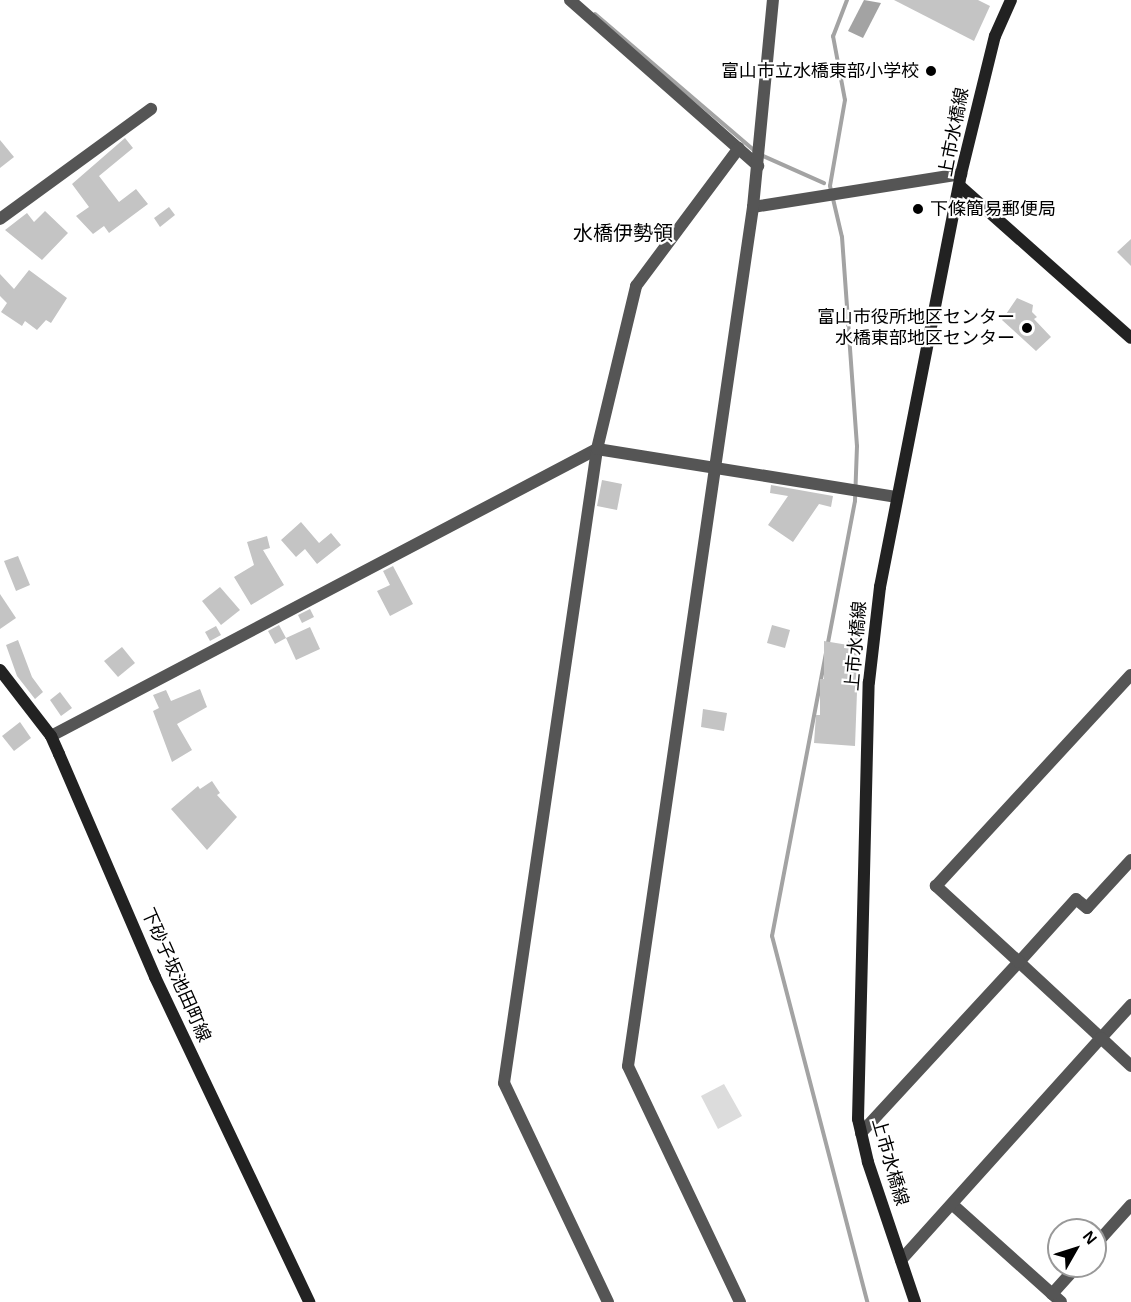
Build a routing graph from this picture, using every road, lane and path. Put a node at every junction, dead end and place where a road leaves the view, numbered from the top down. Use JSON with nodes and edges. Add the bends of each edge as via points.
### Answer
{"nodes":[{"id":1,"x":570,"y":0,"type":"edge"},
{"id":2,"x":772,"y":0,"type":"edge"},
{"id":3,"x":1011,"y":0,"type":"edge"},
{"id":4,"x":151,"y":109,"type":"dead end"},
{"id":5,"x":739,"y":148,"type":"junction"},
{"id":6,"x":758,"y":166,"type":"junction"},
{"id":7,"x":961,"y":181,"type":"junction"},
{"id":8,"x":753,"y":207,"type":"junction"},
{"id":9,"x":0,"y":219,"type":"edge"},
{"id":10,"x":1131,"y":338,"type":"edge"},
{"id":11,"x":597,"y":449,"type":"junction"},
{"id":12,"x":714,"y":469,"type":"junction"},
{"id":13,"x":897,"y":497,"type":"junction"},
{"id":14,"x":0,"y":670,"type":"edge"},
{"id":15,"x":1131,"y":675,"type":"edge"},
{"id":16,"x":51,"y":736,"type":"junction"},
{"id":17,"x":1131,"y":860,"type":"edge"},
{"id":18,"x":1018,"y":962,"type":"junction"},
{"id":19,"x":1131,"y":1005,"type":"edge"},
{"id":20,"x":1101,"y":1038,"type":"junction"},
{"id":21,"x":1131,"y":1066,"type":"edge"},
{"id":22,"x":861,"y":1132,"type":"junction"},
{"id":23,"x":1131,"y":1204,"type":"edge"},
{"id":24,"x":953,"y":1205,"type":"junction"},
{"id":25,"x":1107,"y":1231,"type":"edge"},
{"id":26,"x":901,"y":1260,"type":"junction"},
{"id":27,"x":1069,"y":1278,"type":"edge"},
{"id":28,"x":1056,"y":1298,"type":"edge"},
{"id":29,"x":309,"y":1302,"type":"edge"},
{"id":30,"x":608,"y":1302,"type":"edge"},
{"id":31,"x":740,"y":1302,"type":"edge"},
{"id":32,"x":915,"y":1302,"type":"edge"}],
"edges":[{"from":1,"to":5,"type":"street"},
{"from":2,"to":6,"type":"street"},
{"from":3,"to":7,"type":"main road","name":"上市水橋線","via":[[990,55]]},
{"from":4,"to":9,"type":"street"},
{"from":5,"to":6,"type":"street"},
{"from":5,"to":11,"type":"street","via":[[636,286]]},
{"from":6,"to":8,"type":"street"},
{"from":7,"to":8,"type":"street"},
{"from":7,"to":10,"type":"main road"},
{"from":7,"to":13,"type":"main road","name":"上市水橋線"},
{"from":8,"to":12,"type":"street"},
{"from":11,"to":12,"type":"street"},
{"from":11,"to":16,"type":"street"},
{"from":11,"to":30,"type":"street","via":[[504,1083]]},
{"from":12,"to":13,"type":"street"},
{"from":12,"to":31,"type":"street","via":[[628,1066]]},
{"from":13,"to":22,"type":"main road","name":"上市水橋線","via":[[873,629],[869,682],[857,1076]]},
{"from":14,"to":16,"type":"main road","name":"下砂子坂池田町線"},
{"from":15,"to":18,"type":"street","via":[[936,886]]},
{"from":16,"to":29,"type":"main road","name":"下砂子坂池田町線","via":[[89,816],[155,977]]},
{"from":17,"to":18,"type":"street","via":[[1087,908],[1076,898]]},
{"from":18,"to":20,"type":"street"},
{"from":18,"to":22,"type":"street"},
{"from":19,"to":20,"type":"street"},
{"from":20,"to":21,"type":"street"},
{"from":20,"to":24,"type":"street"},
{"from":22,"to":26,"type":"main road","name":"上市水橋線"},
{"from":23,"to":25,"type":"street"},
{"from":24,"to":26,"type":"street"},
{"from":24,"to":28,"type":"street"},
{"from":26,"to":32,"type":"main road","name":"上市水橋線"},
{"from":27,"to":28,"type":"street"}]}
